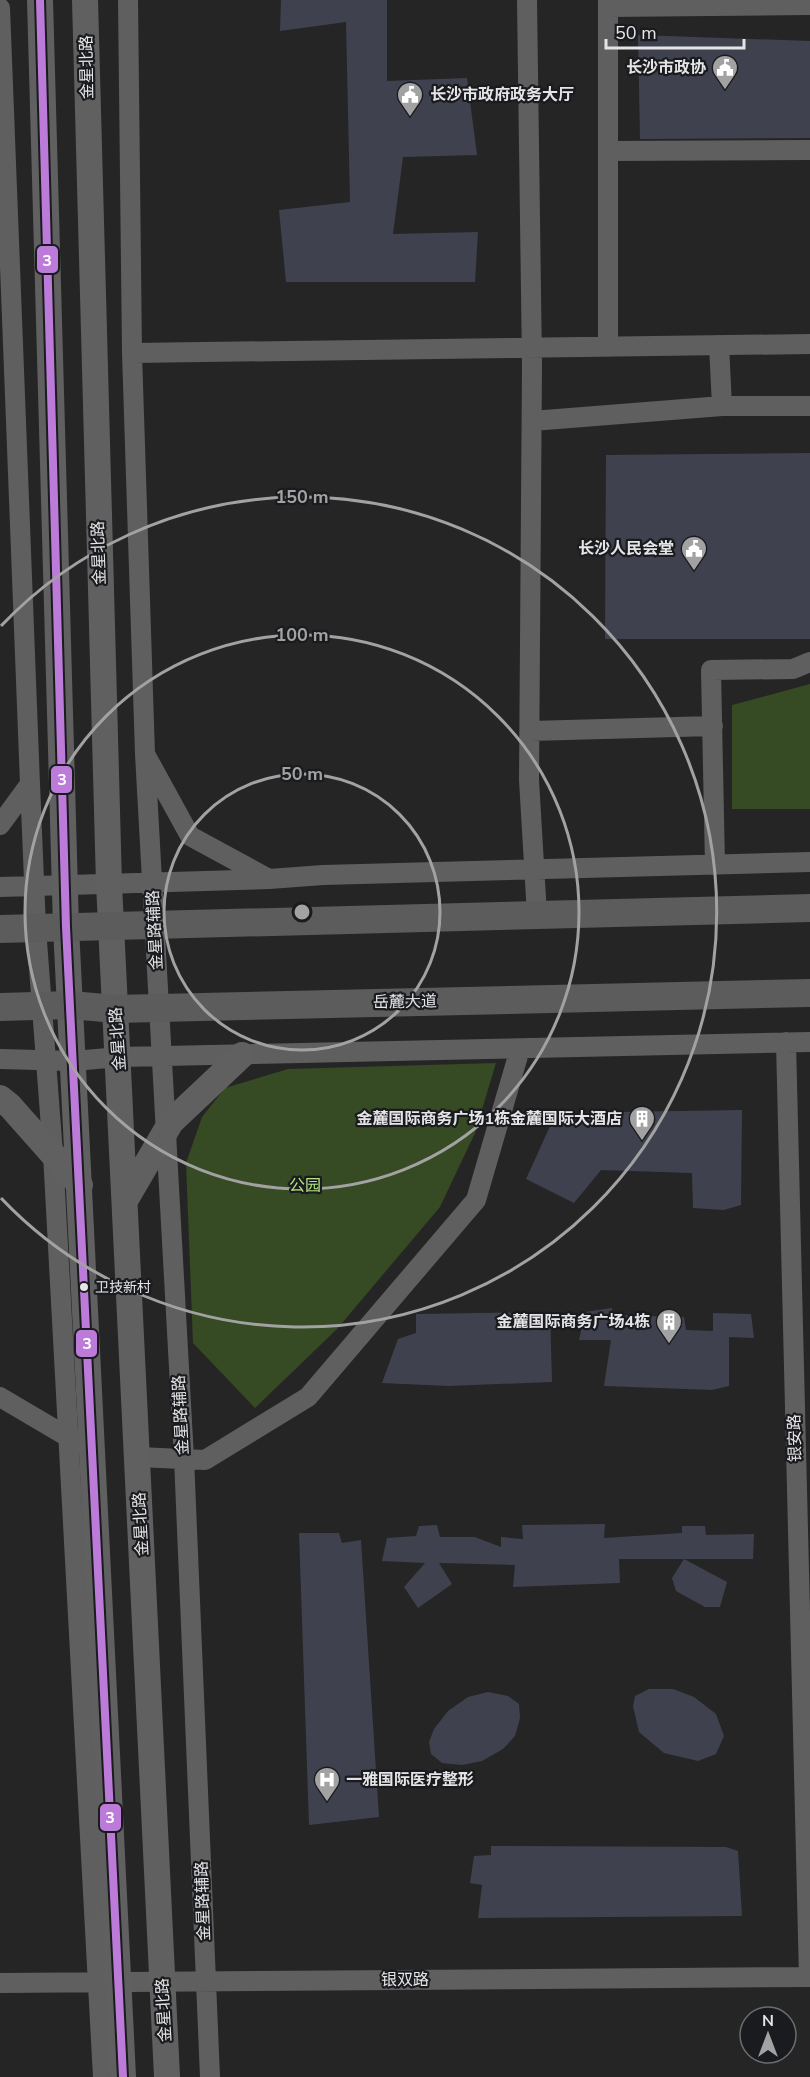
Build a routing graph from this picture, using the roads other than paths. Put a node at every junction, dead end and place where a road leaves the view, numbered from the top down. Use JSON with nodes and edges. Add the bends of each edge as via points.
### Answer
{"nodes":[{"id":1,"x":40,"y":0,"type":"edge"},
{"id":2,"x":85,"y":0,"type":"edge"},
{"id":3,"x":128,"y":0,"type":"edge"},
{"id":4,"x":527,"y":0,"type":"edge"},
{"id":5,"x":608,"y":3,"type":"edge"},
{"id":6,"x":810,"y":5,"type":"edge"},
{"id":7,"x":0,"y":8,"type":"edge"},
{"id":8,"x":810,"y":150,"type":"edge"},
{"id":9,"x":610,"y":151,"type":"junction"},
{"id":10,"x":810,"y":344,"type":"edge"},
{"id":11,"x":718,"y":345,"type":"junction"},
{"id":12,"x":608,"y":347,"type":"junction"},
{"id":13,"x":532,"y":348,"type":"junction"},
{"id":14,"x":132,"y":353,"type":"junction"},
{"id":15,"x":722,"y":406,"type":"junction"},
{"id":16,"x":810,"y":406,"type":"edge"},
{"id":17,"x":532,"y":421,"type":"junction"},
{"id":18,"x":810,"y":662,"type":"edge"},
{"id":19,"x":713,"y":726,"type":"junction"},
{"id":20,"x":530,"y":731,"type":"junction"},
{"id":21,"x":145,"y":754,"type":"junction"},
{"id":22,"x":30,"y":784,"type":"junction"},
{"id":23,"x":0,"y":825,"type":"edge"},
{"id":24,"x":810,"y":862,"type":"edge"},
{"id":25,"x":715,"y":865,"type":"junction"},
{"id":26,"x":534,"y":869,"type":"junction"},
{"id":27,"x":269,"y":879,"type":"junction"},
{"id":28,"x":153,"y":883,"type":"junction"},
{"id":29,"x":109,"y":884,"type":"junction"},
{"id":30,"x":65,"y":886,"type":"junction"},
{"id":31,"x":0,"y":887,"type":"edge"},
{"id":32,"x":34,"y":887,"type":"junction"},
{"id":33,"x":810,"y":908,"type":"edge"},
{"id":34,"x":537,"y":915,"type":"junction"},
{"id":35,"x":66,"y":927,"type":"junction"},
{"id":36,"x":155,"y":927,"type":"junction"},
{"id":37,"x":36,"y":928,"type":"junction"},
{"id":38,"x":111,"y":928,"type":"junction"},
{"id":39,"x":0,"y":929,"type":"edge"},
{"id":40,"x":810,"y":993,"type":"edge"},
{"id":41,"x":72,"y":1005,"type":"junction"},
{"id":42,"x":41,"y":1006,"type":"junction"},
{"id":43,"x":0,"y":1007,"type":"edge"},
{"id":44,"x":159,"y":1008,"type":"junction"},
{"id":45,"x":116,"y":1009,"type":"junction"},
{"id":46,"x":786,"y":1042,"type":"junction"},
{"id":47,"x":810,"y":1042,"type":"edge"},
{"id":48,"x":520,"y":1048,"type":"junction"},
{"id":49,"x":242,"y":1055,"type":"junction"},
{"id":50,"x":162,"y":1057,"type":"junction"},
{"id":51,"x":119,"y":1058,"type":"junction"},
{"id":52,"x":0,"y":1059,"type":"edge"},
{"id":53,"x":45,"y":1060,"type":"junction"},
{"id":54,"x":74,"y":1061,"type":"junction"},
{"id":55,"x":0,"y":1098,"type":"edge"},
{"id":56,"x":165,"y":1131,"type":"junction"},
{"id":57,"x":53,"y":1154,"type":"junction"},
{"id":58,"x":80,"y":1185,"type":"junction"},
{"id":59,"x":126,"y":1199,"type":"junction"},
{"id":60,"x":0,"y":1397,"type":"edge"},
{"id":61,"x":93,"y":1452,"type":"junction"},
{"id":62,"x":138,"y":1457,"type":"junction"},
{"id":63,"x":184,"y":1458,"type":"junction"},
{"id":64,"x":803,"y":1540,"type":"edge"},
{"id":65,"x":810,"y":1977,"type":"edge"},
{"id":66,"x":162,"y":1982,"type":"junction"},
{"id":67,"x":206,"y":1982,"type":"junction"},
{"id":68,"x":0,"y":1983,"type":"edge"},
{"id":69,"x":108,"y":1984,"type":"junction"},
{"id":70,"x":103,"y":2077,"type":"edge"},
{"id":71,"x":123,"y":2077,"type":"edge"},
{"id":72,"x":167,"y":2077,"type":"edge"},
{"id":73,"x":210,"y":2077,"type":"edge"}],
"edges":[{"from":1,"to":30,"type":"main road"},
{"from":2,"to":29,"type":"main road","name":"金星北路"},
{"from":3,"to":14,"type":"street","name":"金星路辅路"},
{"from":4,"to":13,"type":"street"},
{"from":5,"to":6,"type":"street"},
{"from":5,"to":9,"type":"street"},
{"from":7,"to":22,"type":"street"},
{"from":8,"to":9,"type":"street"},
{"from":9,"to":12,"type":"street"},
{"from":10,"to":11,"type":"street"},
{"from":11,"to":12,"type":"street"},
{"from":11,"to":15,"type":"street"},
{"from":12,"to":13,"type":"street"},
{"from":13,"to":14,"type":"street"},
{"from":13,"to":17,"type":"street"},
{"from":14,"to":21,"type":"street","name":"金星路辅路"},
{"from":15,"to":16,"type":"street"},
{"from":15,"to":17,"type":"street"},
{"from":17,"to":20,"type":"street"},
{"from":18,"to":19,"type":"street","via":[[793,669],[711,670]]},
{"from":19,"to":20,"type":"street"},
{"from":19,"to":25,"type":"street"},
{"from":20,"to":26,"type":"street"},
{"from":21,"to":27,"type":"street","via":[[190,836]]},
{"from":21,"to":28,"type":"street","name":"金星路辅路"},
{"from":22,"to":23,"type":"street"},
{"from":22,"to":32,"type":"street"},
{"from":24,"to":25,"type":"street"},
{"from":25,"to":26,"type":"street"},
{"from":26,"to":27,"type":"street"},
{"from":26,"to":34,"type":"street"},
{"from":27,"to":28,"type":"street"},
{"from":28,"to":29,"type":"street"},
{"from":28,"to":36,"type":"street","name":"金星路辅路"},
{"from":29,"to":30,"type":"street"},
{"from":29,"to":38,"type":"main road","name":"金星北路"},
{"from":30,"to":32,"type":"street"},
{"from":30,"to":35,"type":"main road"},
{"from":31,"to":32,"type":"street"},
{"from":32,"to":37,"type":"street"},
{"from":33,"to":34,"type":"highway"},
{"from":34,"to":36,"type":"highway"},
{"from":35,"to":37,"type":"highway"},
{"from":35,"to":38,"type":"highway"},
{"from":35,"to":41,"type":"main road"},
{"from":36,"to":38,"type":"highway"},
{"from":36,"to":44,"type":"street","name":"金星路辅路"},
{"from":37,"to":39,"type":"highway"},
{"from":37,"to":42,"type":"street"},
{"from":38,"to":45,"type":"main road","name":"金星北路"},
{"from":40,"to":44,"type":"highway","name":"岳麓大道"},
{"from":41,"to":42,"type":"highway","name":"岳麓大道"},
{"from":41,"to":45,"type":"highway","name":"岳麓大道"},
{"from":41,"to":54,"type":"main road"},
{"from":42,"to":43,"type":"highway","name":"岳麓大道"},
{"from":42,"to":53,"type":"street"},
{"from":44,"to":45,"type":"highway","name":"岳麓大道"},
{"from":44,"to":50,"type":"street","name":"金星路辅路"},
{"from":45,"to":51,"type":"main road","name":"金星北路"},
{"from":46,"to":47,"type":"street"},
{"from":46,"to":48,"type":"street"},
{"from":46,"to":64,"type":"street","name":"银安路"},
{"from":48,"to":49,"type":"street"},
{"from":48,"to":63,"type":"street","via":[[476,1200],[308,1397],[205,1460]]},
{"from":49,"to":50,"type":"street"},
{"from":49,"to":56,"type":"main road"},
{"from":50,"to":51,"type":"street"},
{"from":50,"to":56,"type":"street","name":"金星路辅路"},
{"from":51,"to":54,"type":"street"},
{"from":51,"to":59,"type":"main road","name":"金星北路"},
{"from":52,"to":53,"type":"street"},
{"from":53,"to":54,"type":"street"},
{"from":53,"to":57,"type":"street"},
{"from":54,"to":58,"type":"main road"},
{"from":55,"to":57,"type":"main road"},
{"from":56,"to":59,"type":"main road"},
{"from":56,"to":63,"type":"street","name":"金星路辅路"},
{"from":57,"to":58,"type":"main road"},
{"from":57,"to":69,"type":"street"},
{"from":58,"to":61,"type":"main road"},
{"from":59,"to":62,"type":"main road","name":"金星北路"},
{"from":60,"to":61,"type":"street"},
{"from":61,"to":69,"type":"main road"},
{"from":62,"to":63,"type":"street"},
{"from":62,"to":66,"type":"main road","name":"金星北路"},
{"from":63,"to":67,"type":"street","name":"金星路辅路"},
{"from":64,"to":65,"type":"street","name":"银安路"},
{"from":65,"to":67,"type":"street","name":"银双路"},
{"from":66,"to":67,"type":"street","name":"银双路"},
{"from":66,"to":69,"type":"street","name":"银双路"},
{"from":66,"to":72,"type":"main road","name":"金星北路"},
{"from":67,"to":73,"type":"street","name":"金星路辅路"},
{"from":68,"to":69,"type":"street","name":"银双路"},
{"from":69,"to":70,"type":"street"},
{"from":69,"to":71,"type":"main road"}]}
